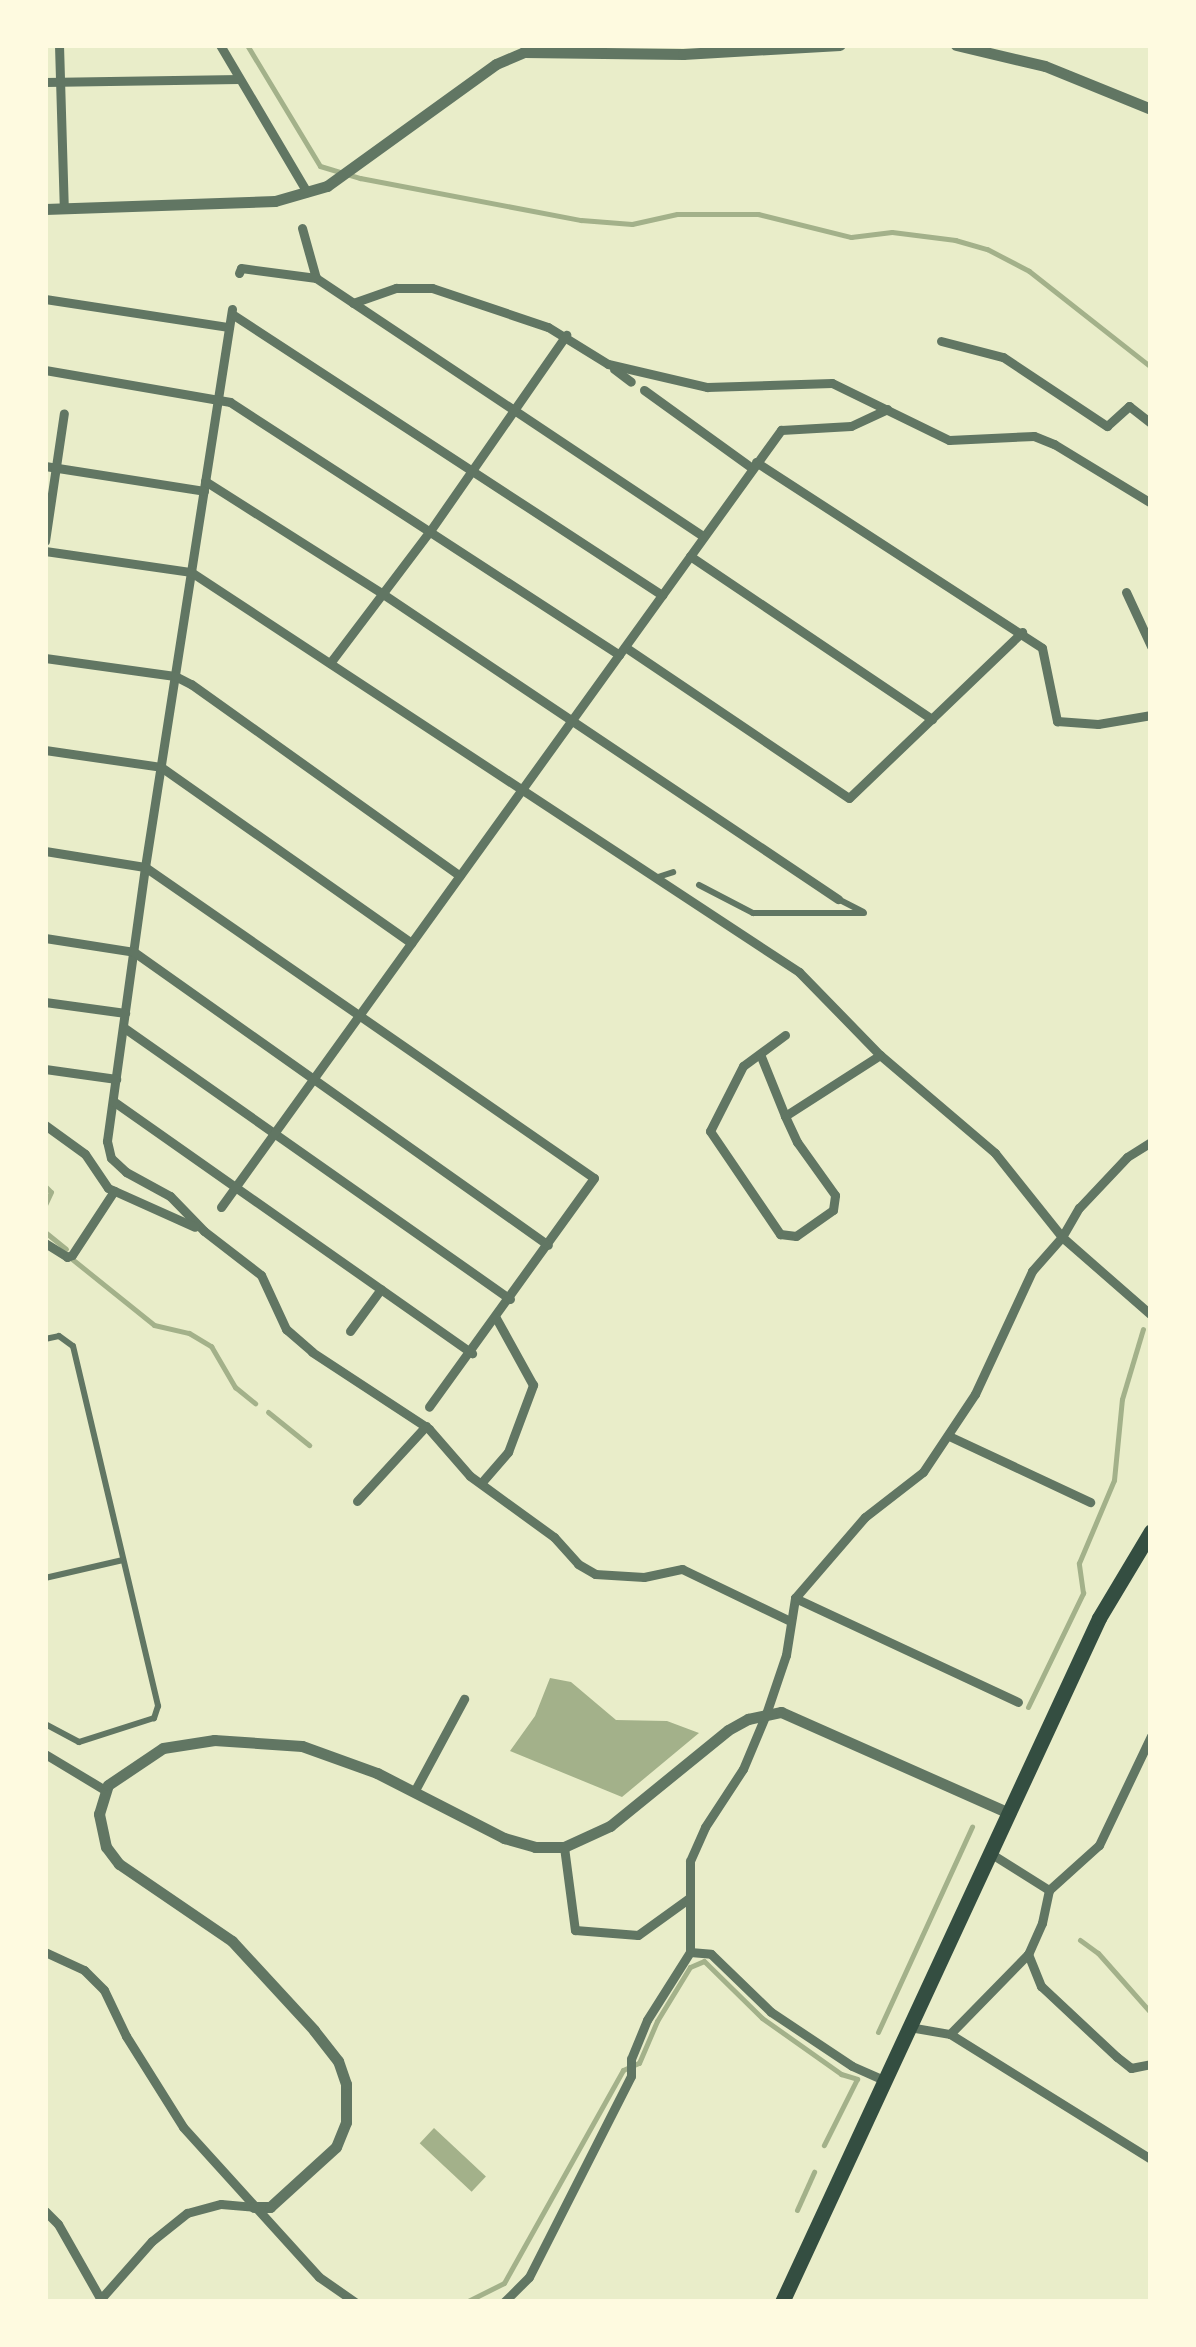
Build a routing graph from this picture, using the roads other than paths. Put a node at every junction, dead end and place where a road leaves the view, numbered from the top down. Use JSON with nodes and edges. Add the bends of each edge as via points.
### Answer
{"nodes":[{"id":1,"x":58,"y":45,"type":"edge"},
{"id":2,"x":220,"y":45,"type":"edge"},
{"id":3,"x":830,"y":45,"type":"edge"},
{"id":4,"x":840,"y":45,"type":"edge"},
{"id":5,"x":956,"y":45,"type":"edge"},
{"id":6,"x":522,"y":48,"type":"edge"},
{"id":7,"x":238,"y":79,"type":"junction"},
{"id":8,"x":61,"y":81,"type":"junction"},
{"id":9,"x":45,"y":82,"type":"edge"},
{"id":10,"x":1151,"y":109,"type":"edge"},
{"id":11,"x":307,"y":192,"type":"junction"},
{"id":12,"x":45,"y":209,"type":"edge"},
{"id":13,"x":64,"y":209,"type":"junction"},
{"id":14,"x":302,"y":228,"type":"dead end"},
{"id":15,"x":239,"y":273,"type":"dead end"},
{"id":16,"x":316,"y":278,"type":"junction"},
{"id":17,"x":45,"y":299,"type":"edge"},
{"id":18,"x":353,"y":303,"type":"junction"},
{"id":19,"x":230,"y":327,"type":"junction"},
{"id":20,"x":566,"y":336,"type":"junction"},
{"id":21,"x":941,"y":341,"type":"dead end"},
{"id":22,"x":608,"y":364,"type":"junction"},
{"id":23,"x":45,"y":370,"type":"edge"},
{"id":24,"x":631,"y":382,"type":"dead end"},
{"id":25,"x":644,"y":390,"type":"dead end"},
{"id":26,"x":218,"y":398,"type":"junction"},
{"id":27,"x":514,"y":410,"type":"junction"},
{"id":28,"x":887,"y":410,"type":"junction"},
{"id":29,"x":64,"y":413,"type":"dead end"},
{"id":30,"x":1151,"y":423,"type":"edge"},
{"id":31,"x":754,"y":465,"type":"junction"},
{"id":32,"x":50,"y":467,"type":"edge"},
{"id":33,"x":472,"y":471,"type":"junction"},
{"id":34,"x":204,"y":486,"type":"junction"},
{"id":35,"x":1151,"y":503,"type":"edge"},
{"id":36,"x":430,"y":532,"type":"junction"},
{"id":37,"x":704,"y":536,"type":"junction"},
{"id":38,"x":45,"y":541,"type":"edge"},
{"id":39,"x":45,"y":551,"type":"edge"},
{"id":40,"x":690,"y":556,"type":"junction"},
{"id":41,"x":191,"y":572,"type":"junction"},
{"id":42,"x":1126,"y":592,"type":"dead end"},
{"id":43,"x":382,"y":594,"type":"junction"},
{"id":44,"x":662,"y":595,"type":"junction"},
{"id":45,"x":1022,"y":632,"type":"junction"},
{"id":46,"x":1151,"y":646,"type":"edge"},
{"id":47,"x":622,"y":651,"type":"junction"},
{"id":48,"x":45,"y":658,"type":"edge"},
{"id":49,"x":330,"y":663,"type":"junction"},
{"id":50,"x":175,"y":676,"type":"junction"},
{"id":51,"x":1151,"y":715,"type":"edge"},
{"id":52,"x":932,"y":719,"type":"junction"},
{"id":53,"x":572,"y":722,"type":"junction"},
{"id":54,"x":45,"y":750,"type":"edge"},
{"id":55,"x":161,"y":767,"type":"junction"},
{"id":56,"x":524,"y":790,"type":"junction"},
{"id":57,"x":45,"y":851,"type":"edge"},
{"id":58,"x":145,"y":868,"type":"junction"},
{"id":59,"x":672,"y":872,"type":"dead end"},
{"id":60,"x":460,"y":876,"type":"junction"},
{"id":61,"x":658,"y":877,"type":"junction"},
{"id":62,"x":699,"y":885,"type":"dead end"},
{"id":63,"x":838,"y":900,"type":"joint"},
{"id":64,"x":45,"y":938,"type":"edge"},
{"id":65,"x":411,"y":943,"type":"junction"},
{"id":66,"x":134,"y":952,"type":"junction"},
{"id":67,"x":45,"y":1002,"type":"edge"},
{"id":68,"x":125,"y":1014,"type":"junction"},
{"id":69,"x":361,"y":1017,"type":"junction"},
{"id":70,"x":124,"y":1027,"type":"junction"},
{"id":71,"x":786,"y":1035,"type":"dead end"},
{"id":72,"x":760,"y":1054,"type":"junction"},
{"id":73,"x":880,"y":1055,"type":"junction"},
{"id":74,"x":45,"y":1068,"type":"edge"},
{"id":75,"x":312,"y":1078,"type":"junction"},
{"id":76,"x":116,"y":1079,"type":"junction"},
{"id":77,"x":113,"y":1101,"type":"junction"},
{"id":78,"x":785,"y":1116,"type":"junction"},
{"id":79,"x":45,"y":1125,"type":"edge"},
{"id":80,"x":274,"y":1132,"type":"junction"},
{"id":81,"x":1151,"y":1142,"type":"edge"},
{"id":82,"x":234,"y":1187,"type":"junction"},
{"id":83,"x":114,"y":1191,"type":"junction"},
{"id":84,"x":1070,"y":1204,"type":"dead end"},
{"id":85,"x":221,"y":1208,"type":"dead end"},
{"id":86,"x":1075,"y":1216,"type":"junction"},
{"id":87,"x":204,"y":1231,"type":"junction"},
{"id":88,"x":1062,"y":1237,"type":"junction"},
{"id":89,"x":45,"y":1243,"type":"edge"},
{"id":90,"x":548,"y":1245,"type":"junction"},
{"id":91,"x":381,"y":1289,"type":"junction"},
{"id":92,"x":510,"y":1298,"type":"junction"},
{"id":93,"x":1151,"y":1315,"type":"edge"},
{"id":94,"x":496,"y":1318,"type":"junction"},
{"id":95,"x":350,"y":1331,"type":"dead end"},
{"id":96,"x":45,"y":1339,"type":"edge"},
{"id":97,"x":472,"y":1353,"type":"junction"},
{"id":98,"x":429,"y":1407,"type":"dead end"},
{"id":99,"x":426,"y":1426,"type":"junction"},
{"id":100,"x":949,"y":1436,"type":"junction"},
{"id":101,"x":482,"y":1482,"type":"junction"},
{"id":102,"x":356,"y":1501,"type":"dead end"},
{"id":103,"x":1090,"y":1502,"type":"dead end"},
{"id":104,"x":1151,"y":1531,"type":"edge"},
{"id":105,"x":124,"y":1560,"type":"junction"},
{"id":106,"x":45,"y":1578,"type":"edge"},
{"id":107,"x":794,"y":1598,"type":"junction"},
{"id":108,"x":790,"y":1620,"type":"junction"},
{"id":109,"x":464,"y":1699,"type":"dead end"},
{"id":110,"x":1018,"y":1702,"type":"dead end"},
{"id":111,"x":766,"y":1714,"type":"junction"},
{"id":112,"x":45,"y":1724,"type":"edge"},
{"id":113,"x":1151,"y":1736,"type":"edge"},
{"id":114,"x":45,"y":1754,"type":"edge"},
{"id":115,"x":106,"y":1790,"type":"junction"},
{"id":116,"x":414,"y":1792,"type":"junction"},
{"id":117,"x":1009,"y":1812,"type":"junction"},
{"id":118,"x":564,"y":1847,"type":"junction"},
{"id":119,"x":990,"y":1853,"type":"junction"},
{"id":120,"x":1049,"y":1890,"type":"junction"},
{"id":121,"x":688,"y":1898,"type":"junction"},
{"id":122,"x":45,"y":1952,"type":"edge"},
{"id":123,"x":690,"y":1952,"type":"junction"},
{"id":124,"x":1028,"y":1954,"type":"junction"},
{"id":125,"x":909,"y":2027,"type":"junction"},
{"id":126,"x":950,"y":2034,"type":"junction"},
{"id":127,"x":1151,"y":2064,"type":"edge"},
{"id":128,"x":884,"y":2080,"type":"junction"},
{"id":129,"x":1151,"y":2159,"type":"edge"},
{"id":130,"x":254,"y":2207,"type":"junction"},
{"id":131,"x":45,"y":2211,"type":"edge"},
{"id":132,"x":99,"y":2300,"type":"edge"},
{"id":133,"x":355,"y":2302,"type":"edge"},
{"id":134,"x":504,"y":2302,"type":"edge"},
{"id":135,"x":782,"y":2302,"type":"edge"}],
"edges":[{"from":1,"to":8,"type":"street"},
{"from":2,"to":7,"type":"street"},
{"from":3,"to":4,"type":"street"},
{"from":3,"to":6,"type":"street","via":[[683,54]]},
{"from":5,"to":10,"type":"street","via":[[1044,66]]},
{"from":6,"to":11,"type":"street","via":[[326,186]]},
{"from":7,"to":8,"type":"street"},
{"from":7,"to":11,"type":"street"},
{"from":8,"to":9,"type":"street"},
{"from":8,"to":13,"type":"street"},
{"from":11,"to":13,"type":"street","via":[[276,202]]},
{"from":12,"to":13,"type":"street"},
{"from":14,"to":16,"type":"street"},
{"from":15,"to":16,"type":"street","via":[[241,268]]},
{"from":16,"to":18,"type":"street"},
{"from":17,"to":19,"type":"street"},
{"from":18,"to":20,"type":"street","via":[[396,288],[432,288]]},
{"from":18,"to":27,"type":"street"},
{"from":19,"to":26,"type":"street"},
{"from":19,"to":33,"type":"street","via":[[232,312]]},
{"from":20,"to":22,"type":"street"},
{"from":20,"to":27,"type":"street"},
{"from":21,"to":30,"type":"street","via":[[1003,357],[1107,426],[1129,406]]},
{"from":22,"to":24,"type":"street"},
{"from":22,"to":28,"type":"street","via":[[707,387],[832,383]]},
{"from":23,"to":26,"type":"street"},
{"from":25,"to":31,"type":"street"},
{"from":26,"to":34,"type":"street"},
{"from":26,"to":36,"type":"street"},
{"from":27,"to":33,"type":"street"},
{"from":27,"to":37,"type":"street"},
{"from":28,"to":31,"type":"street","via":[[851,426],[781,430]]},
{"from":28,"to":35,"type":"street","via":[[949,440],[1034,436]]},
{"from":29,"to":32,"type":"street"},
{"from":31,"to":37,"type":"street"},
{"from":31,"to":45,"type":"street"},
{"from":32,"to":34,"type":"street"},
{"from":32,"to":38,"type":"street"},
{"from":33,"to":36,"type":"street"},
{"from":33,"to":44,"type":"street"},
{"from":34,"to":41,"type":"street"},
{"from":34,"to":43,"type":"street"},
{"from":36,"to":43,"type":"street"},
{"from":36,"to":47,"type":"street"},
{"from":37,"to":40,"type":"street"},
{"from":39,"to":41,"type":"street"},
{"from":40,"to":44,"type":"street"},
{"from":40,"to":52,"type":"street"},
{"from":41,"to":49,"type":"street"},
{"from":41,"to":50,"type":"street"},
{"from":42,"to":46,"type":"street"},
{"from":43,"to":49,"type":"street"},
{"from":43,"to":53,"type":"street"},
{"from":44,"to":47,"type":"street"},
{"from":45,"to":51,"type":"street","via":[[1042,648],[1057,720],[1098,724]]},
{"from":45,"to":52,"type":"street"},
{"from":47,"to":52,"type":"street","via":[[850,798]]},
{"from":47,"to":53,"type":"street"},
{"from":48,"to":50,"type":"street"},
{"from":49,"to":56,"type":"street"},
{"from":50,"to":55,"type":"street"},
{"from":50,"to":60,"type":"street"},
{"from":53,"to":56,"type":"street"},
{"from":53,"to":63,"type":"street"},
{"from":54,"to":55,"type":"street"},
{"from":55,"to":58,"type":"street"},
{"from":55,"to":65,"type":"street"},
{"from":56,"to":60,"type":"street"},
{"from":56,"to":61,"type":"street"},
{"from":57,"to":58,"type":"street"},
{"from":58,"to":66,"type":"street"},
{"from":58,"to":69,"type":"street"},
{"from":59,"to":61,"type":"street"},
{"from":60,"to":65,"type":"street"},
{"from":61,"to":73,"type":"street","via":[[799,972]]},
{"from":62,"to":63,"type":"street","via":[[754,913],[864,913]]},
{"from":64,"to":66,"type":"street"},
{"from":65,"to":69,"type":"street"},
{"from":66,"to":68,"type":"street"},
{"from":66,"to":75,"type":"street"},
{"from":67,"to":68,"type":"street"},
{"from":68,"to":70,"type":"street"},
{"from":69,"to":75,"type":"street"},
{"from":69,"to":90,"type":"street","via":[[594,1178]]},
{"from":70,"to":76,"type":"street"},
{"from":70,"to":80,"type":"street"},
{"from":71,"to":72,"type":"street"},
{"from":72,"to":78,"type":"street"},
{"from":72,"to":78,"type":"street","via":[[743,1066],[710,1132],[780,1234],[796,1236],[832,1210],[836,1195]]},
{"from":73,"to":78,"type":"street"},
{"from":73,"to":88,"type":"street","via":[[995,1154]]},
{"from":74,"to":76,"type":"street"},
{"from":75,"to":80,"type":"street"},
{"from":75,"to":90,"type":"street"},
{"from":76,"to":77,"type":"street"},
{"from":77,"to":82,"type":"street"},
{"from":77,"to":87,"type":"street","via":[[111,1158],[170,1196]]},
{"from":79,"to":83,"type":"street","via":[[85,1154]]},
{"from":80,"to":82,"type":"street"},
{"from":80,"to":92,"type":"street"},
{"from":81,"to":86,"type":"street","via":[[1127,1157]]},
{"from":82,"to":85,"type":"street"},
{"from":82,"to":91,"type":"street"},
{"from":83,"to":87,"type":"street"},
{"from":83,"to":89,"type":"street","via":[[72,1255]]},
{"from":84,"to":86,"type":"street"},
{"from":86,"to":88,"type":"street"},
{"from":87,"to":99,"type":"street","via":[[261,1275],[286,1329],[312,1352]]},
{"from":88,"to":93,"type":"street"},
{"from":88,"to":100,"type":"street","via":[[1032,1271]]},
{"from":90,"to":92,"type":"street"},
{"from":91,"to":95,"type":"street"},
{"from":91,"to":97,"type":"street"},
{"from":92,"to":94,"type":"street"},
{"from":94,"to":97,"type":"street"},
{"from":94,"to":101,"type":"street","via":[[533,1385],[508,1452]]},
{"from":96,"to":105,"type":"street","via":[[59,1336],[73,1346]]},
{"from":97,"to":98,"type":"street"},
{"from":99,"to":101,"type":"street"},
{"from":99,"to":102,"type":"street"},
{"from":100,"to":103,"type":"street"},
{"from":100,"to":107,"type":"street","via":[[923,1472],[865,1518]]},
{"from":101,"to":108,"type":"street","via":[[595,1574],[644,1577],[682,1569]]},
{"from":104,"to":117,"type":"highway","via":[[1099,1618]]},
{"from":105,"to":106,"type":"street"},
{"from":105,"to":112,"type":"street","via":[[158,1706],[154,1718],[80,1742]]},
{"from":107,"to":108,"type":"street"},
{"from":107,"to":110,"type":"street"},
{"from":108,"to":111,"type":"street"},
{"from":109,"to":116,"type":"street"},
{"from":111,"to":117,"type":"street","via":[[782,1712]]},
{"from":111,"to":118,"type":"street","via":[[728,1730],[610,1826]]},
{"from":111,"to":121,"type":"street","via":[[743,1770],[696,1844]]},
{"from":113,"to":120,"type":"street","via":[[1099,1845]]},
{"from":114,"to":115,"type":"street"},
{"from":115,"to":116,"type":"street","via":[[163,1748],[229,1740],[302,1746]]},
{"from":115,"to":130,"type":"street","via":[[100,1832],[119,1864],[232,1942],[338,2061],[350,2103],[336,2147],[270,2207]]},
{"from":116,"to":118,"type":"street","via":[[504,1838]]},
{"from":117,"to":119,"type":"highway"},
{"from":118,"to":121,"type":"street","via":[[575,1930],[638,1935]]},
{"from":119,"to":120,"type":"street"},
{"from":119,"to":125,"type":"highway"},
{"from":120,"to":124,"type":"street"},
{"from":121,"to":123,"type":"street"},
{"from":122,"to":130,"type":"street","via":[[84,1970],[104,1990],[184,2128]]},
{"from":123,"to":128,"type":"street","via":[[711,1954],[771,2012]]},
{"from":123,"to":134,"type":"street","via":[[647,2020],[630,2076],[529,2277]]},
{"from":124,"to":126,"type":"street"},
{"from":124,"to":127,"type":"street","via":[[1041,1986],[1117,2056],[1132,2068]]},
{"from":125,"to":126,"type":"street"},
{"from":125,"to":128,"type":"highway"},
{"from":126,"to":129,"type":"street"},
{"from":128,"to":135,"type":"highway"},
{"from":130,"to":132,"type":"street","via":[[220,2204],[187,2212]]},
{"from":130,"to":133,"type":"street","via":[[319,2277]]},
{"from":131,"to":132,"type":"street"}]}
